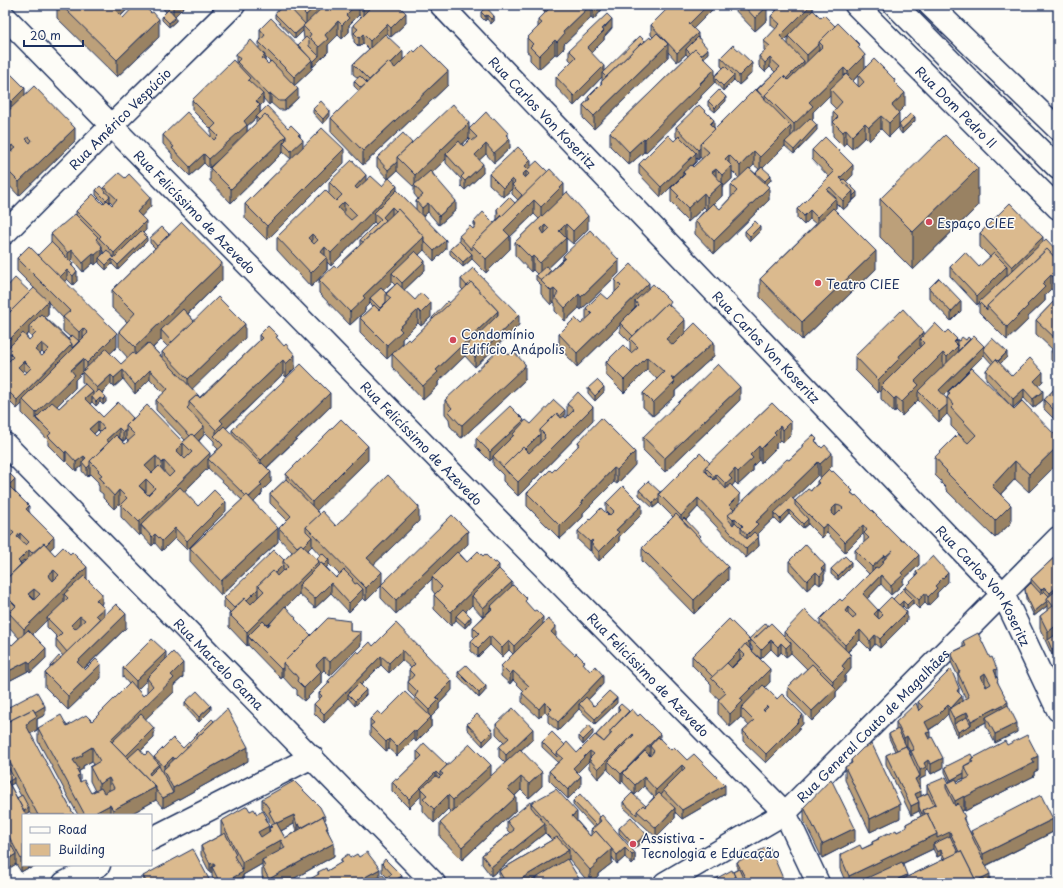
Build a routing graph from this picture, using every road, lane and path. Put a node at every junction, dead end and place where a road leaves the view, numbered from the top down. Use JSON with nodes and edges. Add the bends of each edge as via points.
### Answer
{"nodes":[{"id":1,"x":234,"y":5,"type":"edge"},
{"id":2,"x":441,"y":5,"type":"edge"},
{"id":3,"x":856,"y":5,"type":"edge"},
{"id":4,"x":896,"y":5,"type":"edge"},
{"id":5,"x":934,"y":6,"type":"edge"},
{"id":6,"x":5,"y":17,"type":"edge"},
{"id":7,"x":111,"y":126,"type":"junction"},
{"id":8,"x":1058,"y":129,"type":"edge"},
{"id":9,"x":1058,"y":168,"type":"edge"},
{"id":10,"x":1058,"y":208,"type":"edge"},
{"id":11,"x":5,"y":233,"type":"edge"},
{"id":12,"x":5,"y":444,"type":"edge"},
{"id":13,"x":1058,"y":538,"type":"edge"},
{"id":14,"x":1003,"y":594,"type":"junction"},
{"id":15,"x":1058,"y":710,"type":"edge"},
{"id":16,"x":312,"y":757,"type":"junction"},
{"id":17,"x":785,"y":813,"type":"junction"},
{"id":18,"x":152,"y":838,"type":"edge"},
{"id":19,"x":97,"y":866,"type":"edge"},
{"id":20,"x":64,"y":883,"type":"edge"},
{"id":21,"x":434,"y":883,"type":"edge"},
{"id":22,"x":665,"y":883,"type":"edge"},
{"id":23,"x":818,"y":883,"type":"edge"}],
"edges":[{"from":1,"to":7,"type":"street","name":"Rua Américo Vespúcio"},
{"from":2,"to":14,"type":"street","name":"Rua Carlos Von Koseritz"},
{"from":3,"to":10,"type":"street","name":"Rua Dom Pedro II"},
{"from":4,"to":9,"type":"street"},
{"from":5,"to":8,"type":"street"},
{"from":6,"to":7,"type":"street","name":"Rua Felicíssimo de Azevedo"},
{"from":7,"to":11,"type":"street","name":"Rua Américo Vespúcio"},
{"from":7,"to":17,"type":"street","name":"Rua Felicíssimo de Azevedo"},
{"from":12,"to":16,"type":"street","name":"Rua Marcelo Gama"},
{"from":13,"to":14,"type":"street","name":"Rua General Couto de Magalhães"},
{"from":14,"to":15,"type":"street","name":"Rua Carlos Von Koseritz"},
{"from":14,"to":17,"type":"street","name":"Rua General Couto de Magalhães"},
{"from":16,"to":18,"type":"street"},
{"from":16,"to":21,"type":"street","name":"Rua Marcelo Gama"},
{"from":17,"to":22,"type":"street","name":"Rua General Couto de Magalhães"},
{"from":17,"to":23,"type":"street","name":"Rua Felicíssimo de Azevedo"},
{"from":19,"to":20,"type":"street"}]}
